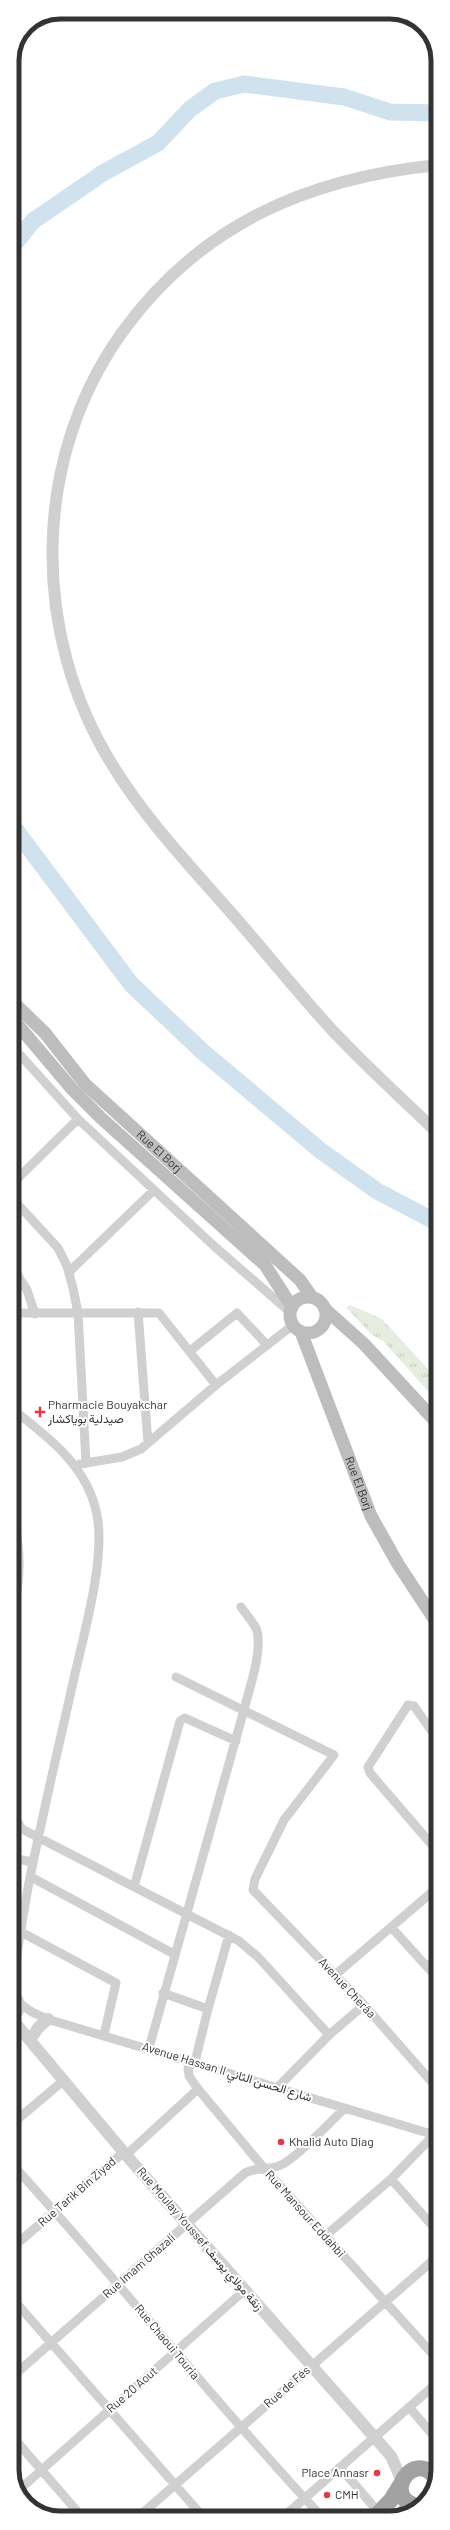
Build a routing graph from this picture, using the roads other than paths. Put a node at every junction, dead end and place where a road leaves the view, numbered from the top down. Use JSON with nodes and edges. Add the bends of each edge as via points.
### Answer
{"nodes":[{"id":1,"x":431,"y":166,"type":"edge"},
{"id":2,"x":19,"y":1008,"type":"edge"},
{"id":3,"x":19,"y":1026,"type":"edge"},
{"id":4,"x":19,"y":1054,"type":"edge"},
{"id":5,"x":78,"y":1119,"type":"junction"},
{"id":6,"x":431,"y":1126,"type":"edge"},
{"id":7,"x":19,"y":1177,"type":"edge"},
{"id":8,"x":154,"y":1190,"type":"junction"},
{"id":9,"x":19,"y":1206,"type":"edge"},
{"id":10,"x":69,"y":1272,"type":"junction"},
{"id":11,"x":19,"y":1277,"type":"edge"},
{"id":12,"x":312,"y":1297,"type":"junction"},
{"id":13,"x":325,"y":1309,"type":"junction"},
{"id":14,"x":138,"y":1312,"type":"junction"},
{"id":15,"x":19,"y":1313,"type":"edge"},
{"id":16,"x":78,"y":1313,"type":"junction"},
{"id":17,"x":36,"y":1314,"type":"junction"},
{"id":18,"x":294,"y":1319,"type":"junction"},
{"id":19,"x":267,"y":1345,"type":"junction"},
{"id":20,"x":190,"y":1351,"type":"junction"},
{"id":21,"x":216,"y":1385,"type":"junction"},
{"id":22,"x":19,"y":1414,"type":"edge"},
{"id":23,"x":431,"y":1416,"type":"edge"},
{"id":24,"x":148,"y":1443,"type":"junction"},
{"id":25,"x":86,"y":1463,"type":"junction"},
{"id":26,"x":75,"y":1465,"type":"junction"},
{"id":27,"x":19,"y":1561,"type":"edge"},
{"id":28,"x":19,"y":1574,"type":"edge"},
{"id":29,"x":241,"y":1607,"type":"dead end"},
{"id":30,"x":431,"y":1614,"type":"edge"},
{"id":31,"x":176,"y":1677,"type":"dead end"},
{"id":32,"x":244,"y":1710,"type":"junction"},
{"id":33,"x":431,"y":1730,"type":"edge"},
{"id":34,"x":236,"y":1741,"type":"junction"},
{"id":35,"x":19,"y":1826,"type":"edge"},
{"id":36,"x":39,"y":1839,"type":"junction"},
{"id":37,"x":431,"y":1844,"type":"edge"},
{"id":38,"x":19,"y":1859,"type":"edge"},
{"id":39,"x":33,"y":1862,"type":"junction"},
{"id":40,"x":31,"y":1877,"type":"junction"},
{"id":41,"x":134,"y":1887,"type":"junction"},
{"id":42,"x":431,"y":1892,"type":"edge"},
{"id":43,"x":186,"y":1913,"type":"junction"},
{"id":44,"x":391,"y":1928,"type":"junction"},
{"id":45,"x":21,"y":1932,"type":"junction"},
{"id":46,"x":229,"y":1935,"type":"junction"},
{"id":47,"x":19,"y":1944,"type":"edge"},
{"id":48,"x":174,"y":1954,"type":"junction"},
{"id":49,"x":431,"y":1963,"type":"edge"},
{"id":50,"x":427,"y":1967,"type":"junction"},
{"id":51,"x":431,"y":1971,"type":"edge"},
{"id":52,"x":335,"y":1975,"type":"junction"},
{"id":53,"x":163,"y":1993,"type":"junction"},
{"id":54,"x":19,"y":2001,"type":"edge"},
{"id":55,"x":364,"y":2005,"type":"junction"},
{"id":56,"x":208,"y":2009,"type":"junction"},
{"id":57,"x":19,"y":2017,"type":"edge"},
{"id":58,"x":48,"y":2019,"type":"junction"},
{"id":59,"x":19,"y":2024,"type":"edge"},
{"id":60,"x":104,"y":2035,"type":"junction"},
{"id":61,"x":329,"y":2035,"type":"junction"},
{"id":62,"x":30,"y":2040,"type":"junction"},
{"id":63,"x":148,"y":2048,"type":"junction"},
{"id":64,"x":195,"y":2062,"type":"junction"},
{"id":65,"x":63,"y":2081,"type":"junction"},
{"id":66,"x":431,"y":2082,"type":"edge"},
{"id":67,"x":278,"y":2088,"type":"junction"},
{"id":68,"x":198,"y":2089,"type":"junction"},
{"id":69,"x":345,"y":2108,"type":"junction"},
{"id":70,"x":19,"y":2118,"type":"edge"},
{"id":71,"x":431,"y":2134,"type":"edge"},
{"id":72,"x":431,"y":2141,"type":"edge"},
{"id":73,"x":125,"y":2154,"type":"junction"},
{"id":74,"x":262,"y":2167,"type":"junction"},
{"id":75,"x":19,"y":2172,"type":"edge"},
{"id":76,"x":390,"y":2179,"type":"junction"},
{"id":77,"x":55,"y":2211,"type":"junction"},
{"id":78,"x":187,"y":2224,"type":"junction"},
{"id":79,"x":431,"y":2224,"type":"edge"},
{"id":80,"x":324,"y":2237,"type":"junction"},
{"id":81,"x":19,"y":2242,"type":"edge"},
{"id":82,"x":431,"y":2262,"type":"edge"},
{"id":83,"x":118,"y":2284,"type":"junction"},
{"id":84,"x":245,"y":2290,"type":"junction"},
{"id":85,"x":385,"y":2302,"type":"junction"},
{"id":86,"x":19,"y":2306,"type":"edge"},
{"id":87,"x":51,"y":2343,"type":"junction"},
{"id":88,"x":175,"y":2352,"type":"junction"},
{"id":89,"x":431,"y":2352,"type":"edge"},
{"id":90,"x":312,"y":2366,"type":"junction"},
{"id":91,"x":19,"y":2371,"type":"edge"},
{"id":92,"x":431,"y":2388,"type":"edge"},
{"id":93,"x":409,"y":2407,"type":"junction"},
{"id":94,"x":110,"y":2410,"type":"junction"},
{"id":95,"x":241,"y":2427,"type":"junction"},
{"id":96,"x":431,"y":2434,"type":"edge"},
{"id":97,"x":374,"y":2437,"type":"junction"},
{"id":98,"x":19,"y":2444,"type":"edge"},
{"id":99,"x":391,"y":2456,"type":"junction"},
{"id":100,"x":431,"y":2465,"type":"edge"},
{"id":101,"x":340,"y":2467,"type":"junction"},
{"id":102,"x":419,"y":2469,"type":"junction"},
{"id":103,"x":42,"y":2470,"type":"junction"},
{"id":104,"x":430,"y":2475,"type":"edge"},
{"id":105,"x":401,"y":2483,"type":"junction"},
{"id":106,"x":175,"y":2485,"type":"junction"},
{"id":107,"x":23,"y":2487,"type":"edge"},
{"id":108,"x":304,"y":2498,"type":"junction"},
{"id":109,"x":412,"y":2504,"type":"edge"},
{"id":110,"x":77,"y":2511,"type":"edge"},
{"id":111,"x":145,"y":2511,"type":"edge"},
{"id":112,"x":198,"y":2511,"type":"edge"},
{"id":113,"x":290,"y":2511,"type":"edge"},
{"id":114,"x":316,"y":2511,"type":"edge"},
{"id":115,"x":373,"y":2511,"type":"edge"},
{"id":116,"x":379,"y":2511,"type":"edge"}],
"edges":[{"from":1,"to":6,"type":"street","via":[[367,175],[307,191],[250,217],[198,252],[175,272],[133,318],[115,343],[84,401],[70,438],[60,477],[52,543],[56,610],[67,662],[82,707],[112,766],[152,820],[332,1030]]},
{"from":2,"to":12,"type":"main road","name":"Rue El Borj","via":[[45,1033],[85,1084],[300,1280]]},
{"from":3,"to":18,"type":"main road","name":"Rue El Borj","via":[[72,1089],[101,1118],[265,1265]]},
{"from":4,"to":5,"type":"street"},
{"from":5,"to":7,"type":"street"},
{"from":5,"to":8,"type":"street"},
{"from":8,"to":10,"type":"street"},
{"from":8,"to":18,"type":"street"},
{"from":9,"to":10,"type":"street","via":[[58,1248]]},
{"from":10,"to":16,"type":"street"},
{"from":11,"to":17,"type":"street"},
{"from":12,"to":13,"type":"main road","via":[[322,1303]]},
{"from":12,"to":18,"type":"main road","via":[[300,1299]]},
{"from":13,"to":18,"type":"main road","via":[[326,1321],[313,1333]]},
{"from":13,"to":23,"type":"main road","via":[[364,1344]]},
{"from":14,"to":16,"type":"street"},
{"from":14,"to":20,"type":"street","via":[[155,1311],[162,1315]]},
{"from":14,"to":24,"type":"street"},
{"from":15,"to":17,"type":"street"},
{"from":16,"to":17,"type":"street"},
{"from":16,"to":25,"type":"street"},
{"from":18,"to":19,"type":"street"},
{"from":18,"to":30,"type":"main road","name":"Rue El Borj","via":[[371,1516],[398,1564]]},
{"from":19,"to":20,"type":"street","via":[[237,1313]]},
{"from":19,"to":21,"type":"street"},
{"from":20,"to":21,"type":"street"},
{"from":21,"to":24,"type":"street"},
{"from":22,"to":26,"type":"street","via":[[57,1445]]},
{"from":24,"to":25,"type":"street","via":[[132,1454]]},
{"from":25,"to":26,"type":"street"},
{"from":26,"to":36,"type":"street","via":[[87,1486],[97,1515],[97,1565]]},
{"from":27,"to":28,"type":"street"},
{"from":29,"to":32,"type":"street","via":[[256,1628],[258,1641]]},
{"from":31,"to":32,"type":"street"},
{"from":32,"to":34,"type":"street"},
{"from":32,"to":52,"type":"street","name":"Avenue Cherâa","via":[[334,1755],[284,1820],[255,1879],[253,1890]]},
{"from":33,"to":37,"type":"street","via":[[414,1706],[408,1705],[368,1767],[370,1773]]},
{"from":34,"to":41,"type":"street","via":[[185,1718],[180,1721]]},
{"from":34,"to":43,"type":"street"},
{"from":35,"to":36,"type":"street"},
{"from":36,"to":39,"type":"street"},
{"from":36,"to":41,"type":"street"},
{"from":38,"to":39,"type":"street"},
{"from":39,"to":40,"type":"street"},
{"from":40,"to":45,"type":"street"},
{"from":40,"to":48,"type":"street"},
{"from":41,"to":43,"type":"street"},
{"from":42,"to":44,"type":"street"},
{"from":43,"to":46,"type":"street"},
{"from":43,"to":48,"type":"street"},
{"from":44,"to":50,"type":"street"},
{"from":44,"to":52,"type":"street"},
{"from":45,"to":47,"type":"street"},
{"from":45,"to":60,"type":"street","via":[[116,1983]]},
{"from":46,"to":56,"type":"street"},
{"from":46,"to":61,"type":"street","via":[[259,1958]]},
{"from":48,"to":53,"type":"street"},
{"from":49,"to":50,"type":"street"},
{"from":50,"to":51,"type":"street"},
{"from":52,"to":55,"type":"street","name":"Avenue Cherâa"},
{"from":53,"to":56,"type":"street"},
{"from":53,"to":63,"type":"street"},
{"from":54,"to":58,"type":"street","name":"Avenue Hassan II شارع الحسن الثاني","via":[[32,2012]]},
{"from":55,"to":61,"type":"street"},
{"from":55,"to":66,"type":"street","name":"Avenue Cherâa"},
{"from":56,"to":64,"type":"street"},
{"from":57,"to":58,"type":"street"},
{"from":58,"to":60,"type":"street","name":"Avenue Hassan II شارع الحسن الثاني"},
{"from":58,"to":62,"type":"street"},
{"from":59,"to":62,"type":"street","name":"Rue Moulay Youssef زنقة مولاي يوسف"},
{"from":60,"to":63,"type":"street","name":"Avenue Hassan II شارع الحسن الثاني"},
{"from":61,"to":67,"type":"street"},
{"from":62,"to":65,"type":"street","name":"Rue Moulay Youssef زنقة مولاي يوسف"},
{"from":63,"to":64,"type":"street","name":"Avenue Hassan II شارع الحسن الثاني"},
{"from":64,"to":67,"type":"street","name":"Avenue Hassan II شارع الحسن الثاني"},
{"from":64,"to":68,"type":"street","name":"Rue Mansour Eddahbi","via":[[188,2068],[188,2072]]},
{"from":65,"to":70,"type":"street"},
{"from":65,"to":73,"type":"street","name":"Rue Moulay Youssef زنقة مولاي يوسف"},
{"from":67,"to":69,"type":"street","name":"Avenue Hassan II شارع الحسن الثاني"},
{"from":68,"to":73,"type":"street","name":"Rue Tarik Bin Ziyad"},
{"from":68,"to":74,"type":"street","name":"Rue Mansour Eddahbi"},
{"from":69,"to":71,"type":"street","name":"Avenue Hassan II شارع الحسن الثاني"},
{"from":69,"to":74,"type":"street","name":"Rue Imam Ghazali","via":[[284,2164],[271,2168]]},
{"from":72,"to":76,"type":"street"},
{"from":73,"to":77,"type":"street","name":"Rue Tarik Bin Ziyad"},
{"from":73,"to":78,"type":"street","name":"Rue Moulay Youssef زنقة مولاي يوسف"},
{"from":74,"to":78,"type":"street","name":"Rue Imam Ghazali","via":[[245,2173]]},
{"from":74,"to":80,"type":"street","name":"Rue Mansour Eddahbi"},
{"from":75,"to":77,"type":"street","name":"Rue Chaoui Touria"},
{"from":76,"to":79,"type":"street"},
{"from":76,"to":80,"type":"street"},
{"from":77,"to":81,"type":"street","name":"Rue Tarik Bin Ziyad"},
{"from":77,"to":83,"type":"street","name":"Rue Chaoui Touria"},
{"from":78,"to":83,"type":"street","name":"Rue Imam Ghazali"},
{"from":78,"to":84,"type":"street","name":"Rue Moulay Youssef زنقة مولاي يوسف"},
{"from":80,"to":85,"type":"street","name":"Rue Mansour Eddahbi"},
{"from":82,"to":85,"type":"street","name":"Rue de Fés"},
{"from":83,"to":87,"type":"street","name":"Rue Imam Ghazali"},
{"from":83,"to":88,"type":"street","name":"Rue Chaoui Touria"},
{"from":84,"to":88,"type":"street","name":"Rue 20 Aout"},
{"from":84,"to":90,"type":"street","name":"Rue Moulay Youssef زنقة مولاي يوسف"},
{"from":85,"to":89,"type":"street","name":"Rue Mansour Eddahbi"},
{"from":85,"to":90,"type":"street","name":"Rue de Fés"},
{"from":86,"to":87,"type":"street"},
{"from":87,"to":91,"type":"street","name":"Rue Imam Ghazali"},
{"from":87,"to":94,"type":"street"},
{"from":88,"to":94,"type":"street","name":"Rue 20 Aout"},
{"from":88,"to":95,"type":"street","name":"Rue Chaoui Touria"},
{"from":90,"to":95,"type":"street","name":"Rue de Fés"},
{"from":90,"to":97,"type":"street","name":"Rue Moulay Youssef زنقة مولاي يوسف"},
{"from":92,"to":93,"type":"street"},
{"from":93,"to":96,"type":"street"},
{"from":93,"to":97,"type":"street"},
{"from":94,"to":103,"type":"street","name":"Rue 20 Aout"},
{"from":94,"to":106,"type":"street"},
{"from":95,"to":106,"type":"street","name":"Rue de Fés"},
{"from":95,"to":108,"type":"street","name":"Rue Chaoui Touria"},
{"from":97,"to":99,"type":"street","name":"Rue Moulay Youssef زنقة مولاي يوسف"},
{"from":97,"to":101,"type":"street"},
{"from":98,"to":103,"type":"street"},
{"from":99,"to":102,"type":"street","via":[[399,2462]]},
{"from":99,"to":105,"type":"street"},
{"from":100,"to":102,"type":"highway"},
{"from":101,"to":108,"type":"street"},
{"from":101,"to":115,"type":"street"},
{"from":102,"to":104,"type":"highway"},
{"from":102,"to":105,"type":"highway","via":[[407,2473]]},
{"from":103,"to":107,"type":"street","name":"Rue 20 Aout"},
{"from":103,"to":110,"type":"street"},
{"from":105,"to":109,"type":"highway","via":[[403,2496]]},
{"from":105,"to":116,"type":"highway"},
{"from":106,"to":111,"type":"street","name":"Rue de Fés"},
{"from":106,"to":112,"type":"street"},
{"from":108,"to":113,"type":"street"},
{"from":108,"to":114,"type":"street","name":"Rue Chaoui Touria"}]}
